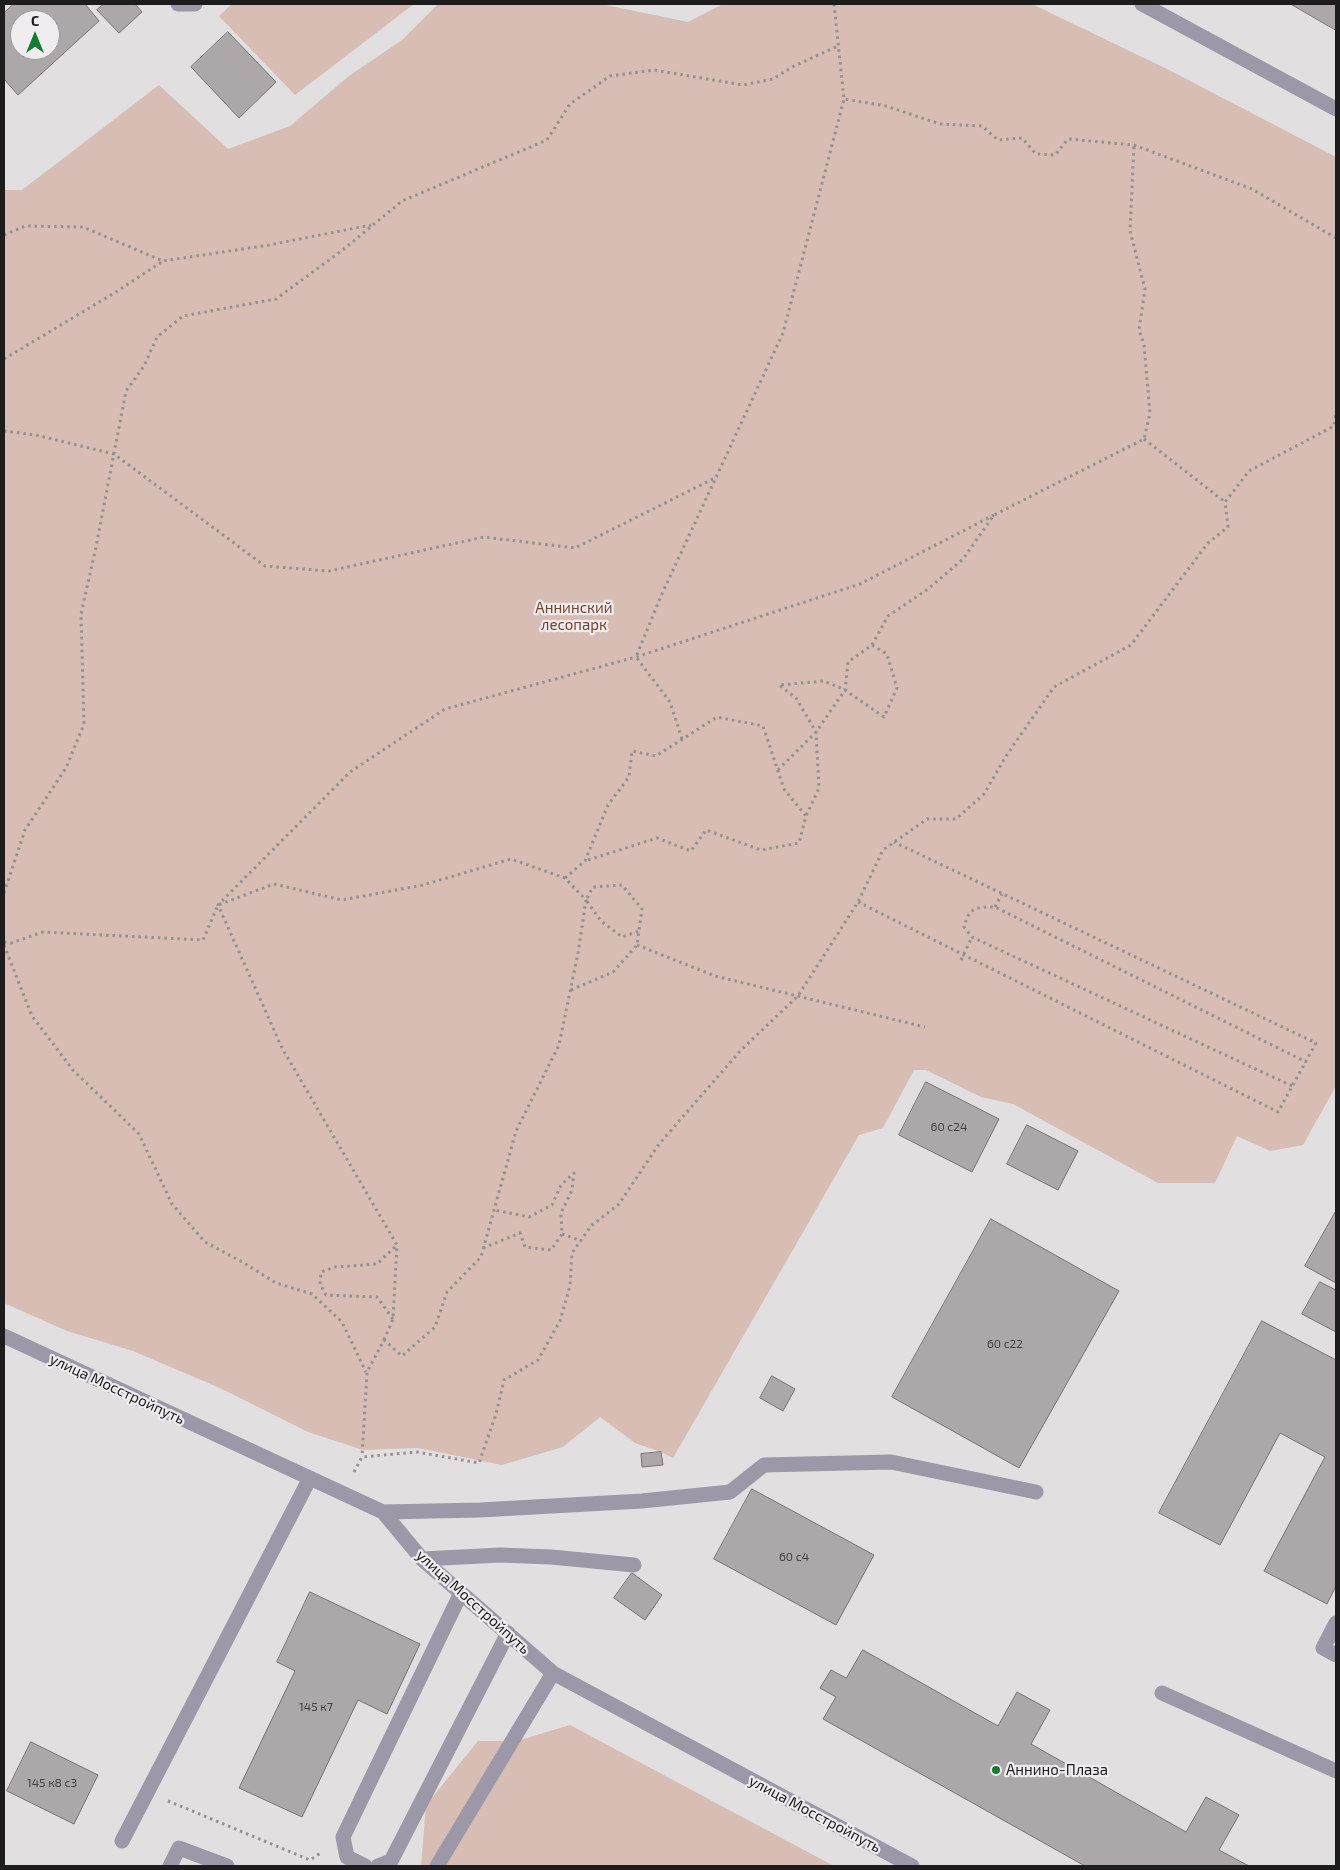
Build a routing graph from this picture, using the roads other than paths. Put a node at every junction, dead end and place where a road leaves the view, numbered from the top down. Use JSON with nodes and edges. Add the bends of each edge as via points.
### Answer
{"nodes":[{"id":1,"x":178,"y":4,"type":"edge"},
{"id":2,"x":195,"y":4,"type":"edge"},
{"id":3,"x":1142,"y":4,"type":"edge"},
{"id":4,"x":1336,"y":109,"type":"edge"},
{"id":5,"x":4,"y":1336,"type":"edge"},
{"id":6,"x":310,"y":1478,"type":"junction"},
{"id":7,"x":1036,"y":1492,"type":"dead end"},
{"id":8,"x":383,"y":1512,"type":"junction"},
{"id":9,"x":422,"y":1559,"type":"junction"},
{"id":10,"x":634,"y":1566,"type":"dead end"},
{"id":11,"x":461,"y":1593,"type":"junction"},
{"id":12,"x":1336,"y":1623,"type":"edge"},
{"id":13,"x":508,"y":1633,"type":"junction"},
{"id":14,"x":1336,"y":1655,"type":"edge"},
{"id":15,"x":553,"y":1673,"type":"junction"},
{"id":16,"x":1162,"y":1692,"type":"dead end"},
{"id":17,"x":1336,"y":1771,"type":"edge"},
{"id":18,"x":122,"y":1842,"type":"dead end"},
{"id":19,"x":170,"y":1866,"type":"edge"},
{"id":20,"x":227,"y":1866,"type":"edge"},
{"id":21,"x":365,"y":1866,"type":"edge"},
{"id":22,"x":378,"y":1866,"type":"edge"},
{"id":23,"x":437,"y":1866,"type":"edge"},
{"id":24,"x":912,"y":1866,"type":"edge"}],
"edges":[{"from":1,"to":2,"type":"street"},
{"from":3,"to":4,"type":"street"},
{"from":5,"to":6,"type":"street","name":"улица Мосстройпуть"},
{"from":6,"to":8,"type":"street","name":"улица Мосстройпуть"},
{"from":6,"to":18,"type":"street"},
{"from":7,"to":8,"type":"street","via":[[891,1462],[764,1465],[730,1492],[642,1501]]},
{"from":8,"to":9,"type":"street","name":"улица Мосстройпуть"},
{"from":9,"to":10,"type":"street","via":[[501,1555]]},
{"from":9,"to":11,"type":"street","name":"улица Мосстройпуть"},
{"from":11,"to":13,"type":"street","name":"улица Мосстройпуть"},
{"from":11,"to":21,"type":"street","via":[[343,1837],[348,1857]]},
{"from":12,"to":14,"type":"street","via":[[1323,1648]]},
{"from":13,"to":15,"type":"street","name":"улица Мосстройпуть"},
{"from":13,"to":22,"type":"street","via":[[391,1861]]},
{"from":15,"to":23,"type":"street"},
{"from":15,"to":24,"type":"street","name":"улица Мосстройпуть"},
{"from":16,"to":17,"type":"street"},
{"from":19,"to":20,"type":"street","via":[[179,1848]]}]}
